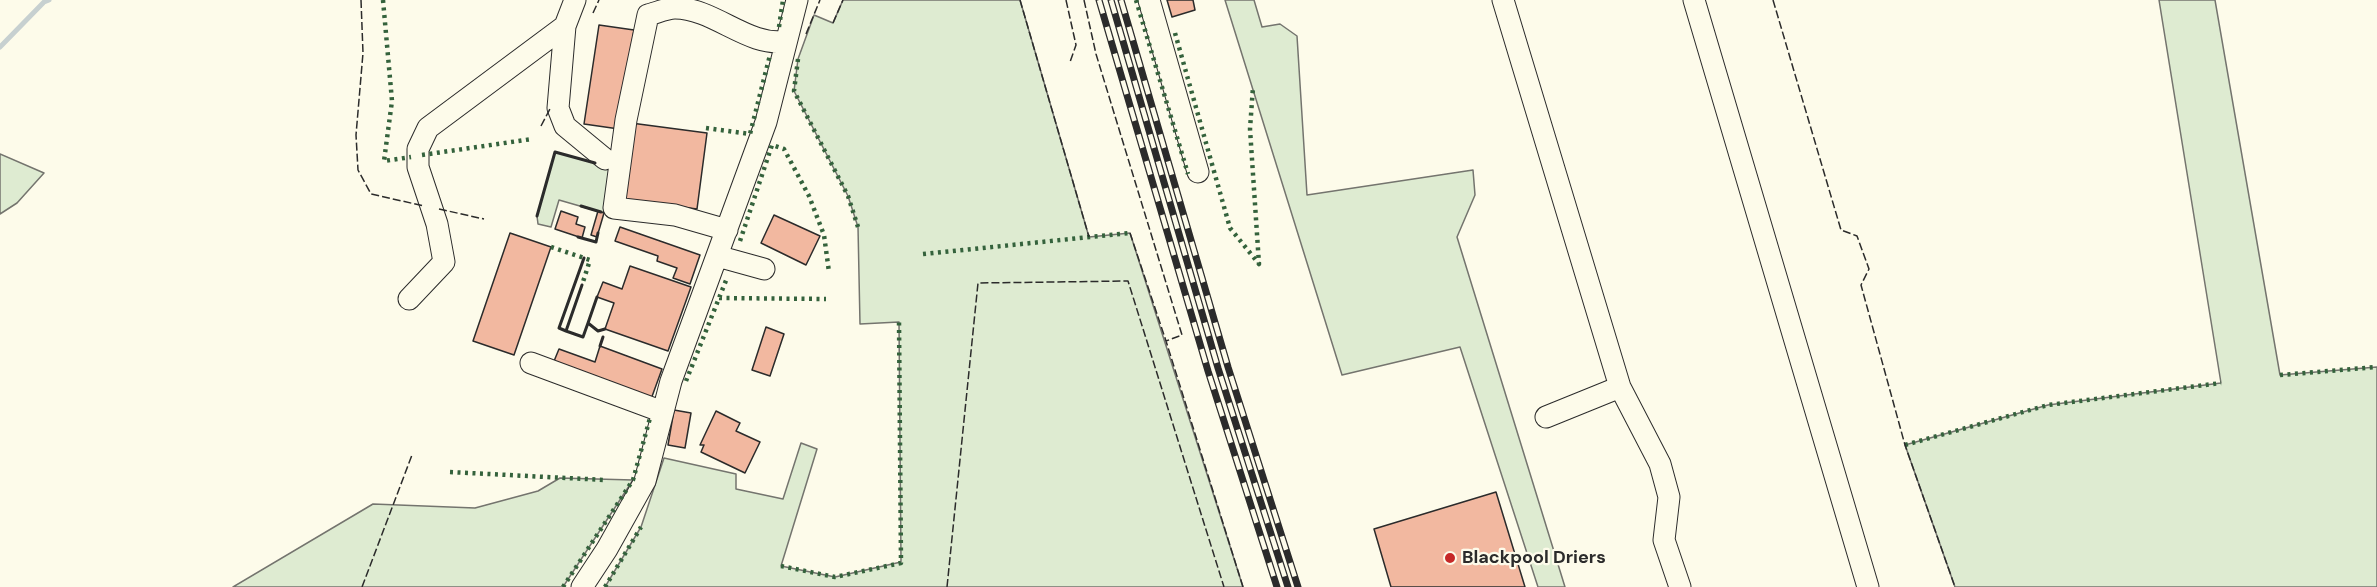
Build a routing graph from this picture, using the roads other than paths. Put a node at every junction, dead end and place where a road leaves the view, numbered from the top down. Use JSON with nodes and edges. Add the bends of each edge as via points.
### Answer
{"nodes":[{"id":1,"x":575,"y":0,"type":"edge"},
{"id":2,"x":1149,"y":0,"type":"edge"},
{"id":3,"x":1503,"y":0,"type":"edge"},
{"id":4,"x":1694,"y":0,"type":"edge"},
{"id":5,"x":798,"y":1,"type":"edge"},
{"id":6,"x":565,"y":26,"type":"junction"},
{"id":7,"x":786,"y":41,"type":"junction"},
{"id":8,"x":605,"y":159,"type":"dead end"},
{"id":9,"x":1198,"y":172,"type":"dead end"},
{"id":10,"x":727,"y":230,"type":"junction"},
{"id":11,"x":717,"y":256,"type":"junction"},
{"id":12,"x":764,"y":269,"type":"dead end"},
{"id":13,"x":409,"y":299,"type":"dead end"},
{"id":14,"x":531,"y":363,"type":"dead end"},
{"id":15,"x":1620,"y":387,"type":"junction"},
{"id":16,"x":663,"y":412,"type":"junction"},
{"id":17,"x":1546,"y":417,"type":"dead end"},
{"id":18,"x":582,"y":587,"type":"edge"},
{"id":19,"x":1680,"y":587,"type":"edge"},
{"id":20,"x":1868,"y":587,"type":"edge"}],
"edges":[{"from":1,"to":6,"type":"street"},
{"from":2,"to":9,"type":"street"},
{"from":3,"to":15,"type":"street"},
{"from":4,"to":20,"type":"street"},
{"from":5,"to":7,"type":"street"},
{"from":6,"to":8,"type":"street","via":[[558,108],[565,126]]},
{"from":6,"to":13,"type":"street","via":[[428,128],[418,149],[418,167],[438,224],[444,262]]},
{"from":7,"to":10,"type":"street","via":[[766,122]]},
{"from":7,"to":10,"type":"street","via":[[774,44],[701,12],[674,8],[648,15],[626,120],[614,208],[675,214]]},
{"from":10,"to":11,"type":"street"},
{"from":11,"to":12,"type":"street"},
{"from":11,"to":16,"type":"street"},
{"from":14,"to":16,"type":"street"},
{"from":15,"to":17,"type":"street"},
{"from":15,"to":19,"type":"street","via":[[1660,464],[1669,497],[1664,540]]},
{"from":16,"to":18,"type":"street","via":[[645,481]]}]}
